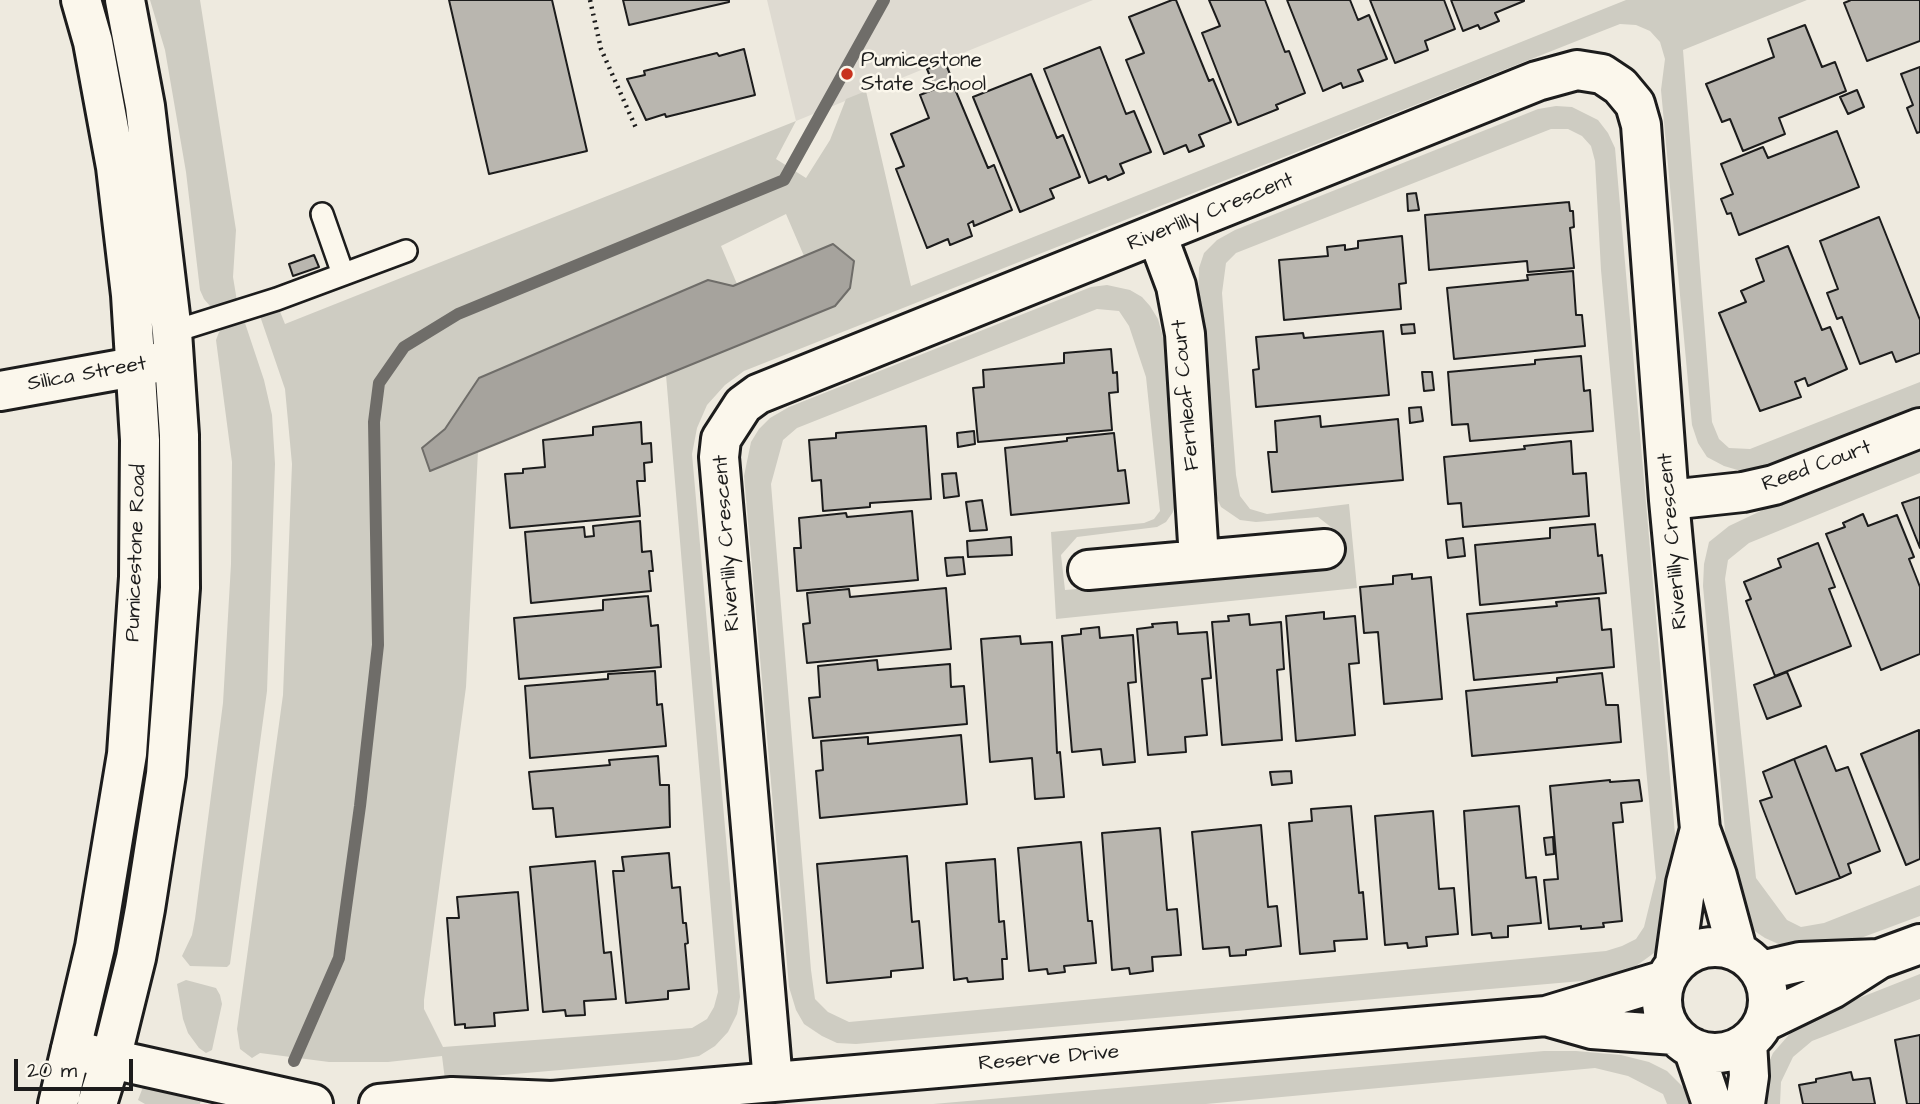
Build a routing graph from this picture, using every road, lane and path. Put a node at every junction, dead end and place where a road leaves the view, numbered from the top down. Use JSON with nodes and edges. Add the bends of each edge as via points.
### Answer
{"nodes":[{"id":1,"x":81,"y":0,"type":"edge"},
{"id":2,"x":125,"y":0,"type":"edge"},
{"id":3,"x":590,"y":0,"type":"edge"},
{"id":4,"x":636,"y":128,"type":"dead end"},
{"id":5,"x":322,"y":214,"type":"dead end"},
{"id":6,"x":1157,"y":235,"type":"junction"},
{"id":7,"x":406,"y":251,"type":"dead end"},
{"id":8,"x":343,"y":274,"type":"junction"},
{"id":9,"x":173,"y":346,"type":"junction"},
{"id":10,"x":136,"y":366,"type":"junction"},
{"id":11,"x":0,"y":391,"type":"edge"},
{"id":12,"x":1920,"y":428,"type":"edge"},
{"id":13,"x":1670,"y":500,"type":"junction"},
{"id":14,"x":1325,"y":549,"type":"dead end"},
{"id":15,"x":1199,"y":559,"type":"junction"},
{"id":16,"x":1088,"y":570,"type":"dead end"},
{"id":17,"x":1700,"y":829,"type":"junction"},
{"id":18,"x":1920,"y":944,"type":"edge"},
{"id":19,"x":1879,"y":959,"type":"junction"},
{"id":20,"x":1749,"y":961,"type":"junction"},
{"id":21,"x":1670,"y":972,"type":"junction"},
{"id":22,"x":1546,"y":1016,"type":"junction"},
{"id":23,"x":1756,"y":1032,"type":"junction"},
{"id":24,"x":1684,"y":1042,"type":"junction"},
{"id":25,"x":71,"y":1050,"type":"junction"},
{"id":26,"x":111,"y":1059,"type":"junction"},
{"id":27,"x":773,"y":1082,"type":"junction"},
{"id":28,"x":548,"y":1103,"type":"edge"},
{"id":29,"x":58,"y":1104,"type":"edge"},
{"id":30,"x":97,"y":1104,"type":"edge"},
{"id":31,"x":313,"y":1104,"type":"edge"},
{"id":32,"x":379,"y":1104,"type":"edge"},
{"id":33,"x":1712,"y":1104,"type":"edge"},
{"id":34,"x":1745,"y":1104,"type":"edge"}],
"edges":[{"from":1,"to":10,"type":"street","name":"Pumicestone Road","via":[[116,167]]},
{"from":2,"to":9,"type":"street","name":"Pumicestone Road","via":[[145,106]]},
{"from":3,"to":4,"type":"path","via":[[601,49]]},
{"from":5,"to":8,"type":"lane"},
{"from":6,"to":13,"type":"street","name":"Riverlilly Crescent","via":[[1546,78],[1577,70],[1602,74],[1635,104],[1641,125]]},
{"from":6,"to":15,"type":"street","name":"Fernleaf Court","via":[[1176,286],[1185,334]]},
{"from":6,"to":27,"type":"street","name":"Riverlilly Crescent","via":[[758,394],[743,405],[721,439],[722,504]]},
{"from":7,"to":8,"type":"lane"},
{"from":8,"to":9,"type":"lane"},
{"from":9,"to":10,"type":"street","name":"Silica Street"},
{"from":9,"to":26,"type":"street","name":"Pumicestone Road","via":[[180,588],[166,774],[136,958]]},
{"from":10,"to":11,"type":"street","name":"Silica Street"},
{"from":10,"to":25,"type":"street","name":"Pumicestone Road","via":[[139,577],[127,754],[95,947]]},
{"from":12,"to":13,"type":"street","name":"Reed Court","via":[[1774,485]]},
{"from":13,"to":17,"type":"street","name":"Riverlilly Crescent"},
{"from":14,"to":15,"type":"street"},
{"from":15,"to":16,"type":"street"},
{"from":17,"to":20,"type":"street","name":"Riverlilly Crescent"},
{"from":17,"to":21,"type":"street","name":"Riverlilly Crescent"},
{"from":18,"to":19,"type":"street"},
{"from":19,"to":20,"type":"street"},
{"from":19,"to":23,"type":"street"},
{"from":20,"to":21,"type":"street","via":[[1721,946],[1705,947],[1689,953]]},
{"from":20,"to":23,"type":"street","via":[[1768,988],[1769,1005]]},
{"from":21,"to":22,"type":"street","name":"Reserve Drive"},
{"from":21,"to":24,"type":"street","via":[[1662,1009],[1667,1023]]},
{"from":22,"to":24,"type":"street","name":"Reserve Drive","via":[[1592,1029]]},
{"from":22,"to":27,"type":"street","name":"Reserve Drive"},
{"from":23,"to":24,"type":"street","via":[[1721,1053]]},
{"from":23,"to":34,"type":"street"},
{"from":24,"to":33,"type":"street"},
{"from":25,"to":26,"type":"street"},
{"from":25,"to":29,"type":"street","name":"Pumicestone Road"},
{"from":26,"to":30,"type":"street","name":"Pumicestone Road"},
{"from":26,"to":31,"type":"street"},
{"from":27,"to":28,"type":"street","name":"Reserve Drive"},
{"from":28,"to":32,"type":"street","name":"Reserve Drive","via":[[452,1097]]}]}
